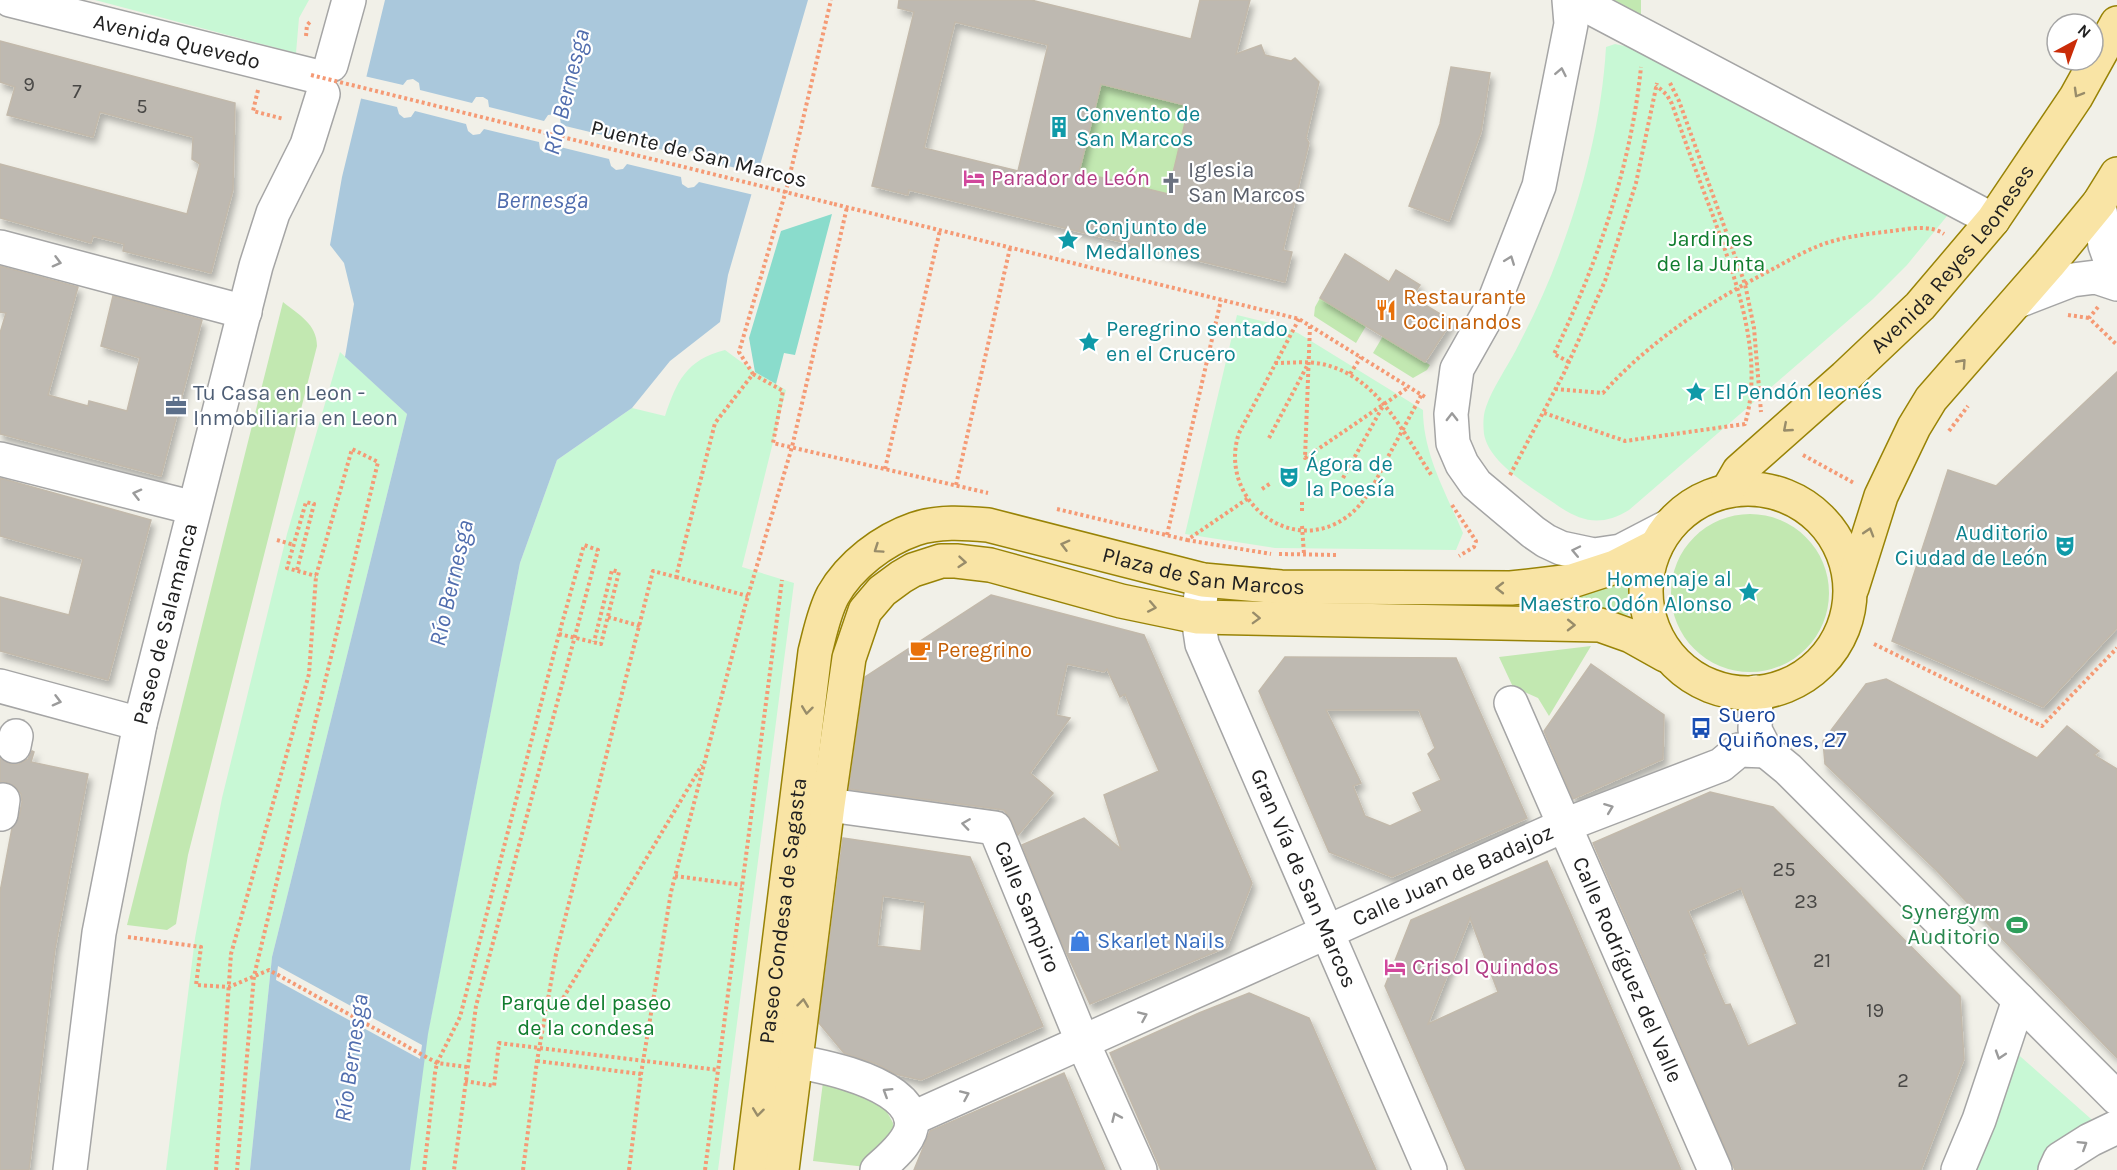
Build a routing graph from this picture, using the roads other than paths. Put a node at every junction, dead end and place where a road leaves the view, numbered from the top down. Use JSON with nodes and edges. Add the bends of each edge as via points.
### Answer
{"nodes":[{"id":1,"x":10,"y":0,"type":"edge"},
{"id":2,"x":349,"y":0,"type":"edge"},
{"id":3,"x":1569,"y":0,"type":"edge"},
{"id":4,"x":1576,"y":0,"type":"edge"},
{"id":5,"x":2117,"y":23,"type":"edge"},
{"id":6,"x":322,"y":78,"type":"junction"},
{"id":7,"x":2117,"y":174,"type":"edge"},
{"id":8,"x":2099,"y":203,"type":"junction"},
{"id":9,"x":1993,"y":220,"type":"junction"},
{"id":10,"x":0,"y":247,"type":"edge"},
{"id":11,"x":2112,"y":289,"type":"edge"},
{"id":12,"x":2018,"y":301,"type":"junction"},
{"id":13,"x":245,"y":312,"type":"junction"},
{"id":14,"x":0,"y":459,"type":"edge"},
{"id":15,"x":1728,"y":490,"type":"junction"},
{"id":16,"x":194,"y":508,"type":"junction"},
{"id":17,"x":1663,"y":536,"type":"junction"},
{"id":18,"x":1203,"y":580,"type":"junction"},
{"id":19,"x":1852,"y":588,"type":"junction"},
{"id":20,"x":1198,"y":617,"type":"junction"},
{"id":21,"x":815,"y":652,"type":"joint"},
{"id":22,"x":1665,"y":655,"type":"junction"},
{"id":23,"x":849,"y":657,"type":"joint"},
{"id":24,"x":0,"y":686,"type":"edge"},
{"id":25,"x":1754,"y":692,"type":"junction"},
{"id":26,"x":1511,"y":703,"type":"dead end"},
{"id":27,"x":141,"y":724,"type":"junction"},
{"id":28,"x":1752,"y":751,"type":"junction"},
{"id":29,"x":796,"y":800,"type":"junction"},
{"id":30,"x":828,"y":805,"type":"junction"},
{"id":31,"x":1565,"y":825,"type":"junction"},
{"id":32,"x":1327,"y":933,"type":"junction"},
{"id":33,"x":2019,"y":1000,"type":"junction"},
{"id":34,"x":1083,"y":1043,"type":"junction"},
{"id":35,"x":780,"y":1059,"type":"junction"},
{"id":36,"x":2117,"y":1098,"type":"edge"},
{"id":37,"x":911,"y":1119,"type":"junction"},
{"id":38,"x":2117,"y":1127,"type":"edge"},
{"id":39,"x":765,"y":1169,"type":"edge"},
{"id":40,"x":70,"y":1170,"type":"edge"},
{"id":41,"x":877,"y":1170,"type":"edge"},
{"id":42,"x":1140,"y":1170,"type":"edge"},
{"id":43,"x":1430,"y":1170,"type":"edge"},
{"id":44,"x":1715,"y":1170,"type":"edge"},
{"id":45,"x":1958,"y":1170,"type":"edge"},
{"id":46,"x":2055,"y":1170,"type":"edge"}],
"edges":[{"from":1,"to":6,"type":"street","name":"Avenida Quevedo"},
{"from":2,"to":6,"type":"street","name":"Paseo de Salamanca"},
{"from":17,"to":3,"type":"street","one_way":true,"via":[[1615,553],[1594,555],[1561,548],[1533,532],[1476,484],[1453,443],[1451,414],[1457,369],[1492,307],[1539,186],[1571,24]]},
{"from":4,"to":9,"type":"street"},
{"from":5,"to":9,"type":"main road","name":"Avenida Reyes Leoneses","one_way":true,"via":[[2076,97]]},
{"from":6,"to":13,"type":"street","name":"Paseo de Salamanca","via":[[307,145],[273,213]]},
{"from":7,"to":8,"type":"main road"},
{"from":8,"to":11,"type":"street"},
{"from":8,"to":12,"type":"main road"},
{"from":9,"to":15,"type":"main road","name":"Avenida Reyes Leoneses","one_way":true,"via":[[1920,306],[1747,463]]},
{"from":10,"to":13,"type":"street","one_way":true},
{"from":11,"to":12,"type":"street","via":[[2096,277],[2072,280]]},
{"from":19,"to":12,"type":"main road","one_way":true,"via":[[1874,515],[1914,427],[1931,399]]},
{"from":13,"to":16,"type":"street","name":"Paseo de Salamanca"},
{"from":16,"to":14,"type":"street","one_way":true},
{"from":15,"to":17,"type":"main road","via":[[1686,510]]},
{"from":15,"to":19,"type":"main road","via":[[1759,487],[1790,496],[1817,514],[1837,539]]},
{"from":16,"to":27,"type":"street","name":"Paseo de Salamanca"},
{"from":17,"to":18,"type":"main road","name":"Plaza de San Marcos","one_way":true,"via":[[1615,567],[1572,581],[1511,588],[1281,587]]},
{"from":17,"to":22,"type":"main road","via":[[1647,573],[1646,601]]},
{"from":18,"to":20,"type":"street","name":"Gran Vía de San Marcos"},
{"from":18,"to":21,"type":"main road","name":"Plaza de San Marcos","one_way":true,"via":[[988,525],[951,523],[916,528],[881,546],[855,566],[834,594]]},
{"from":19,"to":25,"type":"main road","via":[[1850,612],[1830,653],[1792,684]]},
{"from":20,"to":22,"type":"main road","name":"Plaza de San Marcos","one_way":true,"via":[[1600,626],[1631,636]]},
{"from":23,"to":20,"type":"main road","name":"Plaza de San Marcos","one_way":true,"via":[[865,611],[882,591],[913,570],[941,561],[990,565],[1121,602]]},
{"from":20,"to":32,"type":"street","name":"Gran Vía de San Marcos","via":[[1202,644]]},
{"from":21,"to":29,"type":"main road","name":"Paseo Condesa de Sagasta","one_way":true},
{"from":22,"to":25,"type":"main road","via":[[1686,674],[1713,688]]},
{"from":23,"to":30,"type":"main road","name":"Paseo Condesa de Sagasta"},
{"from":24,"to":27,"type":"street","one_way":true},
{"from":25,"to":28,"type":"street","via":[[1740,712]]},
{"from":26,"to":31,"type":"street","name":"Calle Rodríguez del Valle"},
{"from":27,"to":40,"type":"street","name":"Paseo de Salamanca","via":[[99,933]]},
{"from":31,"to":28,"type":"street","name":"Calle Juan de Badajoz","one_way":true},
{"from":28,"to":33,"type":"street","via":[[1788,769]]},
{"from":29,"to":30,"type":"street","name":"Calle Sampiro"},
{"from":29,"to":35,"type":"main road","name":"Paseo Condesa de Sagasta"},
{"from":34,"to":30,"type":"street","name":"Calle Sampiro","one_way":true,"via":[[995,828]]},
{"from":35,"to":30,"type":"main road","name":"Paseo Condesa de Sagasta","one_way":true},
{"from":31,"to":32,"type":"street","name":"Calle Juan de Badajoz"},
{"from":31,"to":44,"type":"street","name":"Calle Rodríguez del Valle"},
{"from":34,"to":32,"type":"street","name":"Calle Juan de Badajoz","one_way":true},
{"from":32,"to":43,"type":"street","name":"Gran Vía de San Marcos"},
{"from":33,"to":36,"type":"street"},
{"from":33,"to":45,"type":"street","one_way":true},
{"from":37,"to":34,"type":"street","name":"Calle Juan de Badajoz","one_way":true},
{"from":42,"to":34,"type":"street","name":"Calle Sampiro","one_way":true},
{"from":37,"to":35,"type":"street","one_way":true,"via":[[904,1105],[890,1092],[856,1076]]},
{"from":35,"to":39,"type":"main road","name":"Paseo Condesa de Sagasta"},
{"from":37,"to":41,"type":"street","via":[[908,1134]]},
{"from":46,"to":38,"type":"street","one_way":true,"via":[[2060,1159]]}]}
